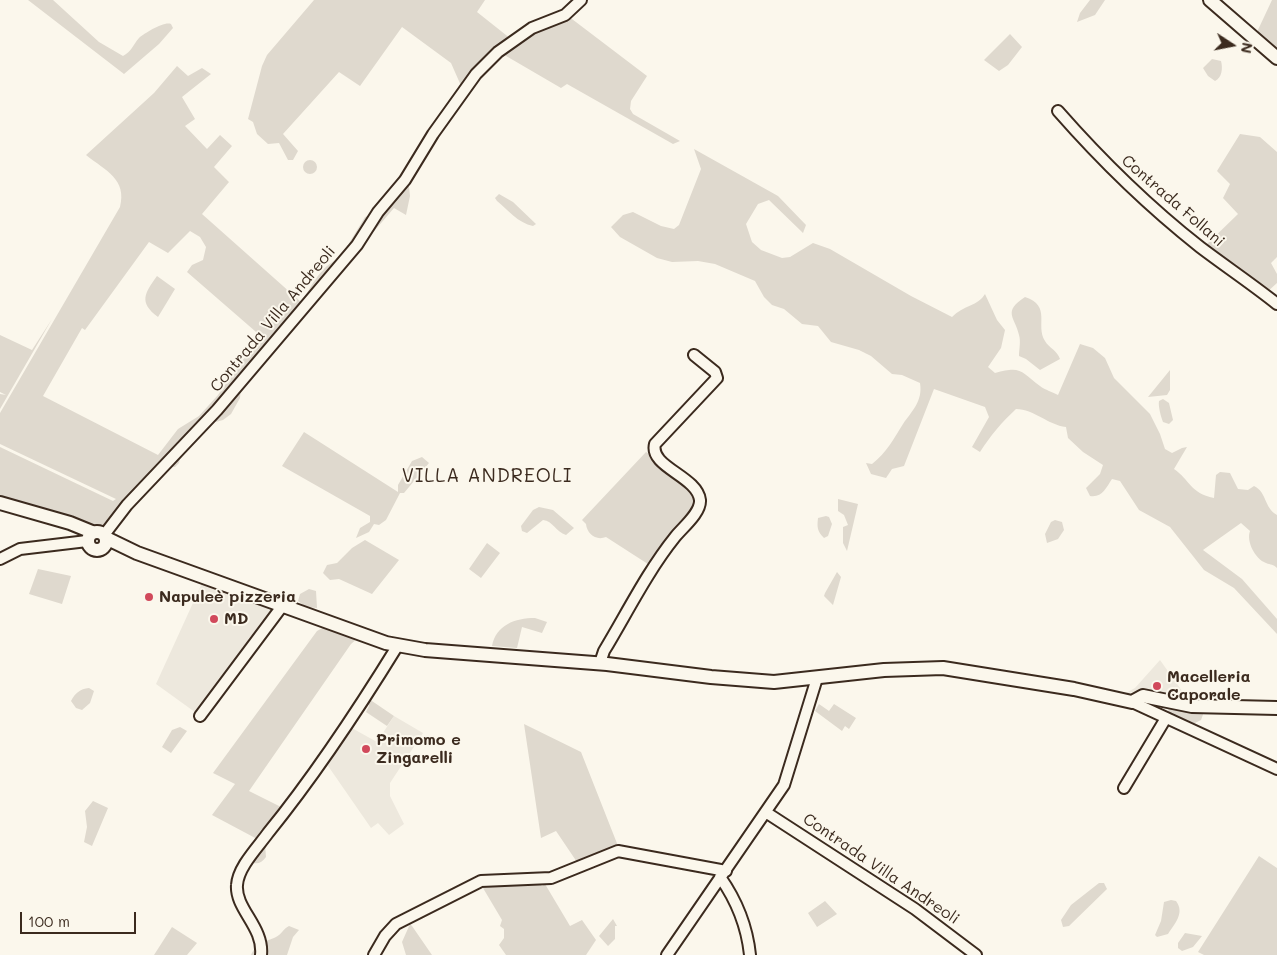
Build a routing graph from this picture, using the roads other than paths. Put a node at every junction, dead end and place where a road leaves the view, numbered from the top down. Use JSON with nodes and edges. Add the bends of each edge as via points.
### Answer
{"nodes":[{"id":1,"x":581,"y":0,"type":"edge"},
{"id":2,"x":1210,"y":0,"type":"edge"},
{"id":3,"x":1277,"y":58,"type":"edge"},
{"id":4,"x":1058,"y":111,"type":"dead end"},
{"id":5,"x":1277,"y":304,"type":"edge"},
{"id":6,"x":694,"y":354,"type":"dead end"},
{"id":7,"x":0,"y":503,"type":"edge"},
{"id":8,"x":99,"y":539,"type":"junction"},
{"id":9,"x":0,"y":559,"type":"edge"},
{"id":10,"x":283,"y":605,"type":"junction"},
{"id":11,"x":398,"y":644,"type":"junction"},
{"id":12,"x":600,"y":663,"type":"junction"},
{"id":13,"x":817,"y":678,"type":"junction"},
{"id":14,"x":1132,"y":702,"type":"junction"},
{"id":15,"x":1277,"y":708,"type":"edge"},
{"id":16,"x":200,"y":716,"type":"dead end"},
{"id":17,"x":1166,"y":718,"type":"junction"},
{"id":18,"x":1277,"y":769,"type":"edge"},
{"id":19,"x":1124,"y":788,"type":"dead end"},
{"id":20,"x":767,"y":813,"type":"junction"},
{"id":21,"x":723,"y":874,"type":"junction"},
{"id":22,"x":261,"y":955,"type":"edge"},
{"id":23,"x":374,"y":955,"type":"edge"},
{"id":24,"x":667,"y":955,"type":"edge"},
{"id":25,"x":750,"y":955,"type":"edge"},
{"id":26,"x":976,"y":955,"type":"edge"}],
"edges":[{"from":1,"to":8,"type":"street","name":"Contrada Villa Andreoli","via":[[565,16],[532,28],[498,52],[476,74],[357,245],[217,410]]},
{"from":2,"to":3,"type":"main road"},
{"from":4,"to":5,"type":"street","name":"Contrada Follani","via":[[1091,149],[1157,211]]},
{"from":6,"to":12,"type":"street","via":[[715,372],[716,378],[653,450],[657,458],[698,493],[700,503],[657,562]]},
{"from":7,"to":8,"type":"main road","via":[[70,523]]},
{"from":8,"to":9,"type":"street","via":[[20,549]]},
{"from":8,"to":10,"type":"main road"},
{"from":10,"to":11,"type":"main road","via":[[386,643]]},
{"from":10,"to":16,"type":"street"},
{"from":11,"to":12,"type":"main road"},
{"from":11,"to":22,"type":"street","via":[[356,712],[240,874],[236,885],[238,894],[261,940]]},
{"from":12,"to":13,"type":"main road","via":[[774,682]]},
{"from":13,"to":14,"type":"main road","via":[[884,670],[942,668],[1074,689]]},
{"from":13,"to":20,"type":"street","via":[[784,785]]},
{"from":14,"to":15,"type":"main road","via":[[1143,696],[1192,706]]},
{"from":14,"to":17,"type":"street"},
{"from":17,"to":18,"type":"street"},
{"from":17,"to":19,"type":"street"},
{"from":20,"to":21,"type":"street"},
{"from":20,"to":26,"type":"street","name":"Contrada Villa Andreoli","via":[[915,909]]},
{"from":21,"to":23,"type":"street","via":[[618,851],[551,878],[481,881],[396,924]]},
{"from":21,"to":24,"type":"street"},
{"from":21,"to":25,"type":"street","via":[[748,932]]}]}
